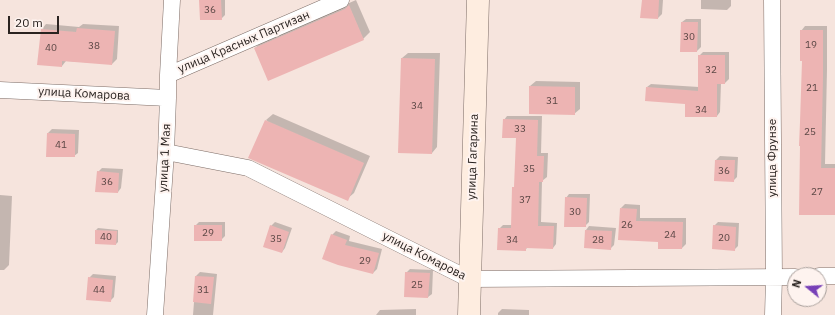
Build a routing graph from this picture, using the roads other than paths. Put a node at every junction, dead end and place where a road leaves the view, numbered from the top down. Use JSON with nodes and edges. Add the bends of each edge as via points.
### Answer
{"nodes":[{"id":1,"x":172,"y":0,"type":"edge"},
{"id":2,"x":342,"y":0,"type":"edge"},
{"id":3,"x":478,"y":0,"type":"edge"},
{"id":4,"x":772,"y":0,"type":"edge"},
{"id":5,"x":168,"y":75,"type":"junction"},
{"id":6,"x":0,"y":90,"type":"edge"},
{"id":7,"x":168,"y":98,"type":"junction"},
{"id":8,"x":166,"y":152,"type":"junction"},
{"id":9,"x":787,"y":276,"type":"edge"},
{"id":10,"x":774,"y":277,"type":"junction"},
{"id":11,"x":469,"y":279,"type":"junction"},
{"id":12,"x":155,"y":315,"type":"edge"},
{"id":13,"x":469,"y":315,"type":"edge"},
{"id":14,"x":773,"y":315,"type":"edge"}],
"edges":[{"from":1,"to":5,"type":"street","name":"улица 1 Мая"},
{"from":2,"to":5,"type":"street","name":"улица Красных Партизан"},
{"from":3,"to":11,"type":"main road","name":"улица Гагарина"},
{"from":4,"to":10,"type":"street","name":"улица Фрунзе"},
{"from":5,"to":7,"type":"street","name":"улица 1 Мая"},
{"from":6,"to":7,"type":"street","name":"улица Комарова"},
{"from":7,"to":8,"type":"street","name":"улица 1 Мая"},
{"from":8,"to":11,"type":"street","name":"улица Комарова","via":[[248,168]]},
{"from":8,"to":12,"type":"street","name":"улица 1 Мая"},
{"from":9,"to":10,"type":"street","name":"улица Комарова"},
{"from":10,"to":11,"type":"street","name":"улица Комарова"},
{"from":10,"to":14,"type":"street","name":"улица Фрунзе"},
{"from":11,"to":13,"type":"main road","name":"улица Гагарина"}]}
